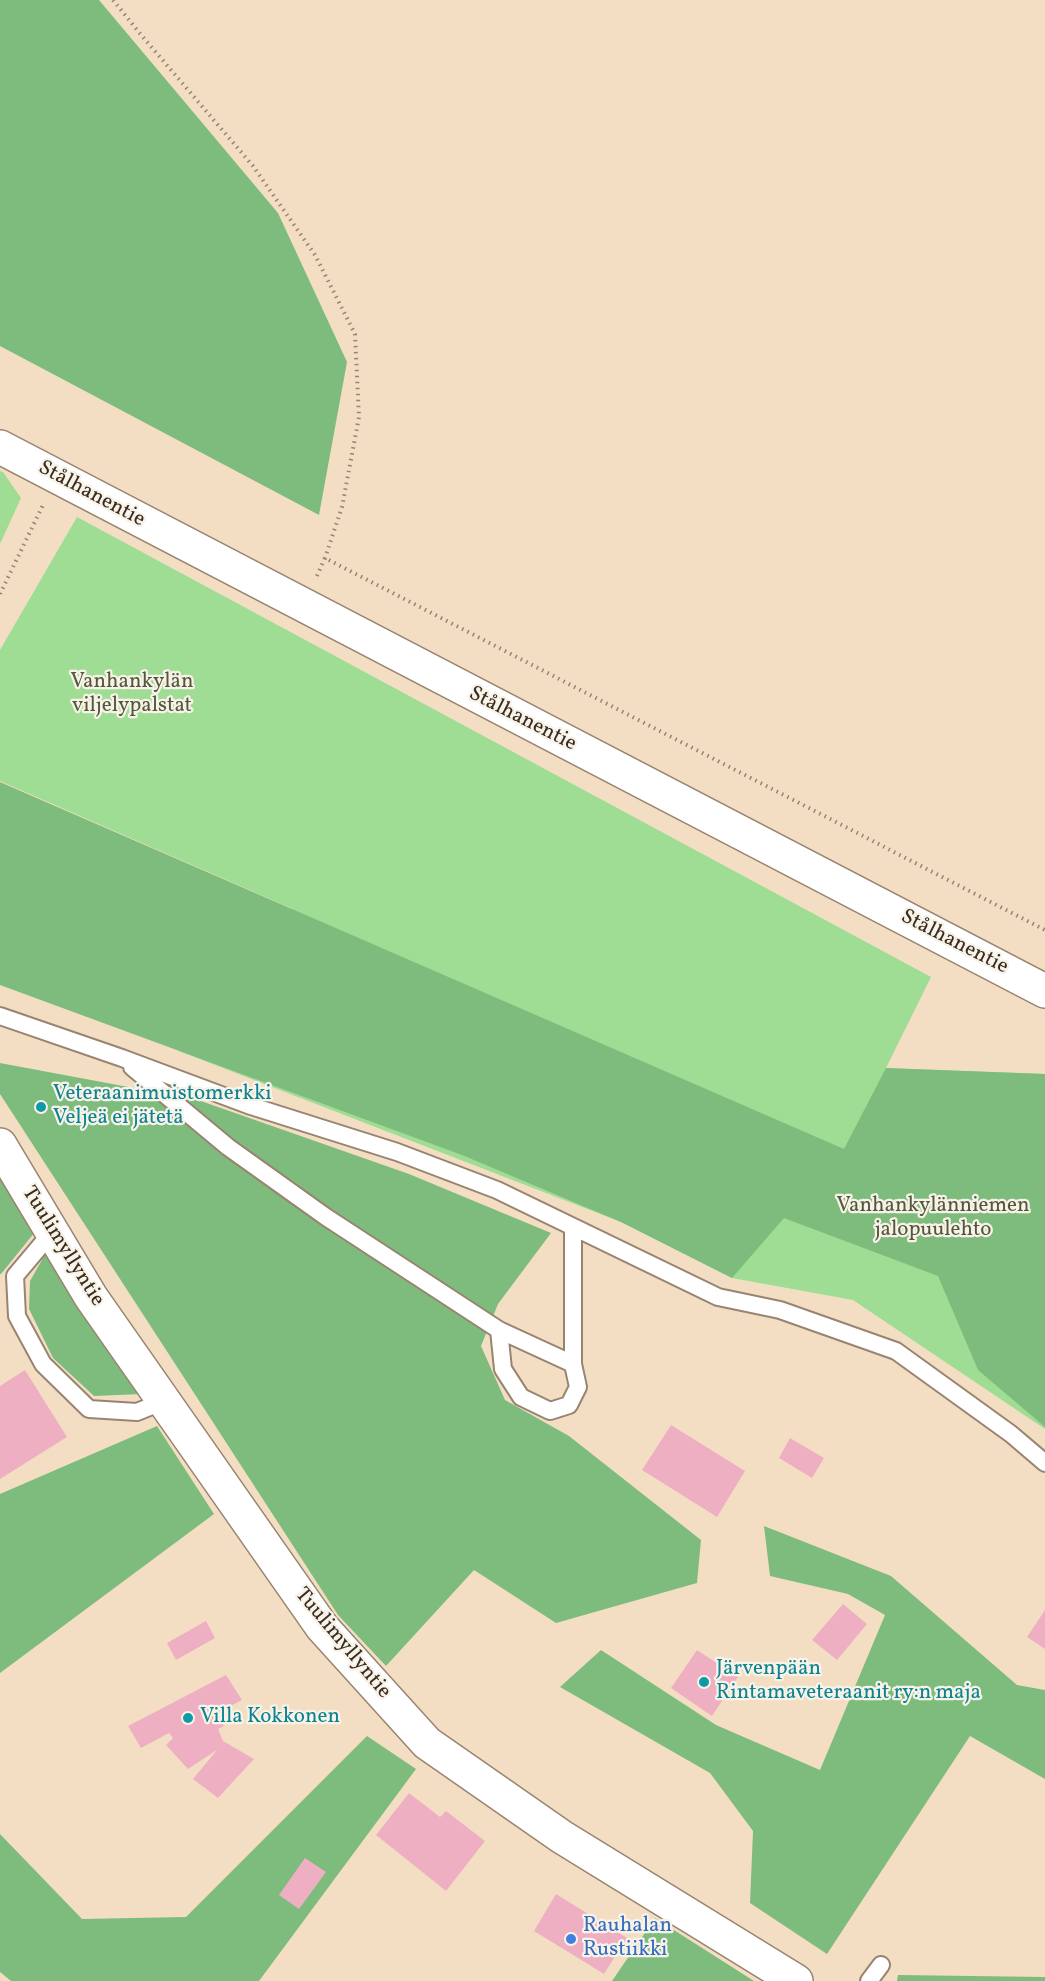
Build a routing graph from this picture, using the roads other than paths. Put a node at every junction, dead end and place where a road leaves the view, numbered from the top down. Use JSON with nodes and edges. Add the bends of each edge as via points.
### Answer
{"nodes":[{"id":1,"x":0,"y":447,"type":"edge"},
{"id":2,"x":1045,"y":991,"type":"edge"},
{"id":3,"x":0,"y":1017,"type":"edge"},
{"id":4,"x":122,"y":1058,"type":"junction"},
{"id":5,"x":0,"y":1145,"type":"edge"},
{"id":6,"x":573,"y":1227,"type":"junction"},
{"id":7,"x":52,"y":1232,"type":"junction"},
{"id":8,"x":499,"y":1330,"type":"junction"},
{"id":9,"x":573,"y":1364,"type":"junction"},
{"id":10,"x":164,"y":1401,"type":"junction"},
{"id":11,"x":1045,"y":1463,"type":"edge"},
{"id":12,"x":880,"y":1965,"type":"dead end"},
{"id":13,"x":796,"y":1981,"type":"edge"},
{"id":14,"x":869,"y":1981,"type":"edge"}],
"edges":[{"from":1,"to":2,"type":"street","name":"Stålhanentie"},
{"from":3,"to":4,"type":"lane"},
{"from":4,"to":6,"type":"lane","via":[[248,1105],[397,1152],[497,1190]]},
{"from":4,"to":8,"type":"lane","via":[[228,1147],[326,1217]]},
{"from":5,"to":7,"type":"street","name":"Tuulimyllyntie"},
{"from":6,"to":9,"type":"lane"},
{"from":6,"to":11,"type":"lane","via":[[718,1297],[780,1310],[896,1351]]},
{"from":7,"to":10,"type":"street","name":"Tuulimyllyntie"},
{"from":7,"to":10,"type":"lane","via":[[15,1276],[17,1316],[44,1364],[89,1409],[137,1412]]},
{"from":8,"to":9,"type":"lane"},
{"from":8,"to":9,"type":"lane","via":[[503,1369],[520,1396],[550,1411],[569,1405],[578,1388]]},
{"from":10,"to":13,"type":"street","name":"Tuulimyllyntie","via":[[322,1627],[427,1743],[562,1837]]},
{"from":12,"to":14,"type":"lane"}]}
